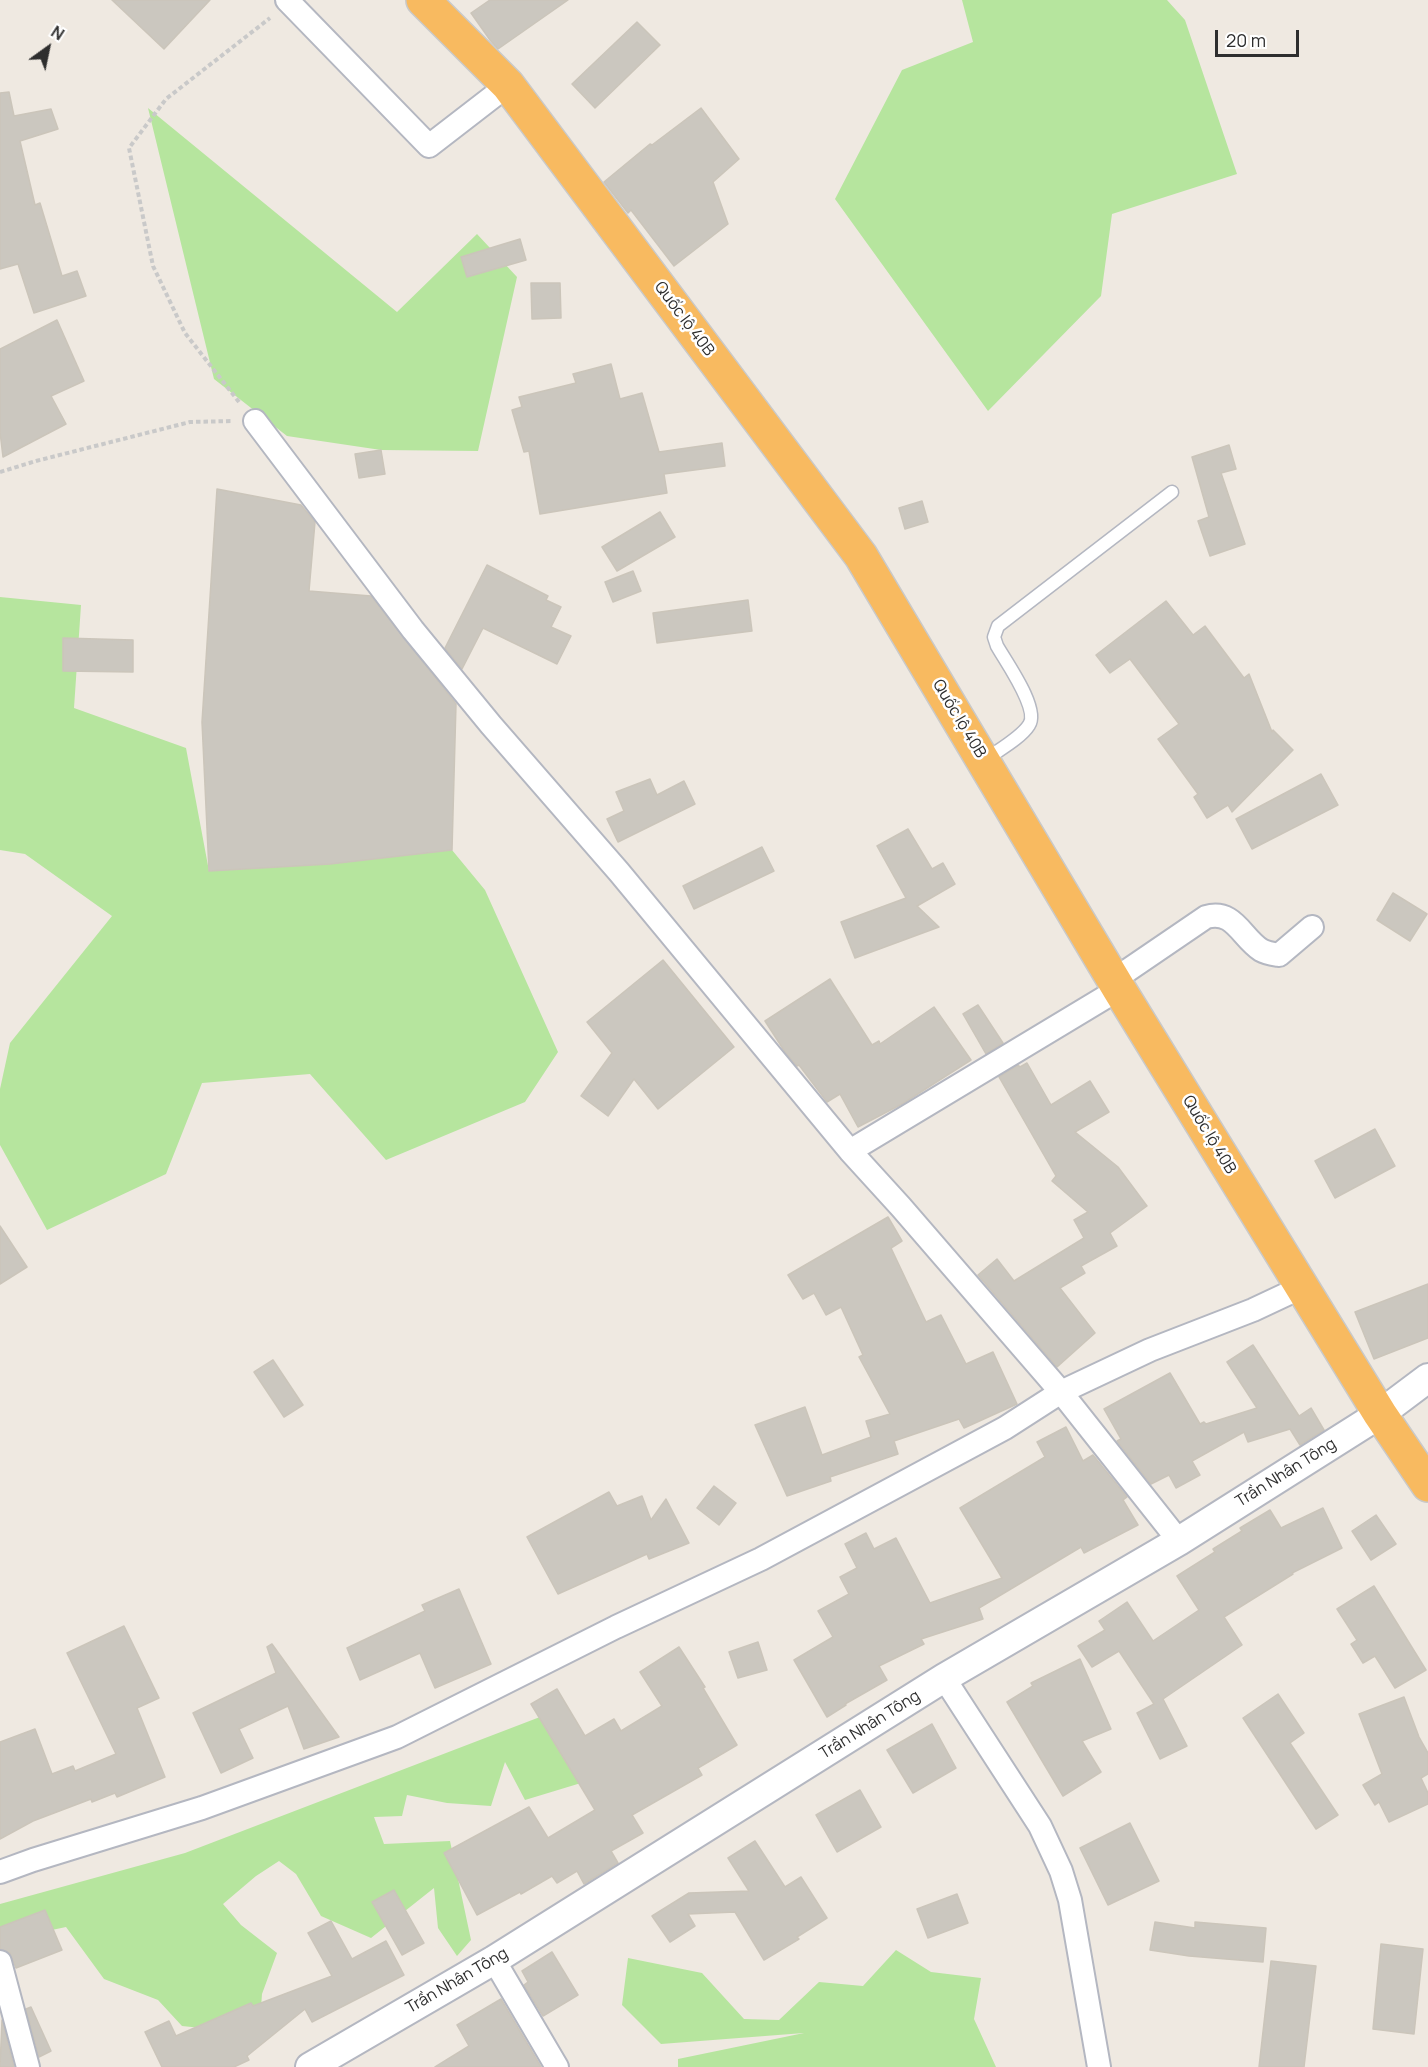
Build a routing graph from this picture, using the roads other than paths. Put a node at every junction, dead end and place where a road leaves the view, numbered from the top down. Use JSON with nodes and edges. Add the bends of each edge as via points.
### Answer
{"nodes":[{"id":1,"x":423,"y":0,"type":"edge"},
{"id":2,"x":280,"y":8,"type":"edge"},
{"id":3,"x":508,"y":85,"type":"junction"},
{"id":4,"x":255,"y":421,"type":"road end"},
{"id":5,"x":1172,"y":492,"type":"dead end"},
{"id":6,"x":984,"y":761,"type":"junction"},
{"id":7,"x":1312,"y":927,"type":"dead end"},
{"id":8,"x":1117,"y":984,"type":"junction"},
{"id":9,"x":850,"y":1151,"type":"junction"},
{"id":10,"x":1302,"y":1287,"type":"junction"},
{"id":11,"x":1428,"y":1378,"type":"edge"},
{"id":12,"x":1060,"y":1392,"type":"junction"},
{"id":13,"x":1380,"y":1414,"type":"junction"},
{"id":14,"x":1428,"y":1485,"type":"edge"},
{"id":15,"x":1179,"y":1540,"type":"junction"},
{"id":16,"x":944,"y":1678,"type":"junction"},
{"id":17,"x":0,"y":1872,"type":"edge"},
{"id":18,"x":494,"y":1960,"type":"junction"},
{"id":19,"x":0,"y":1962,"type":"edge"},
{"id":20,"x":28,"y":2067,"type":"edge"},
{"id":21,"x":310,"y":2067,"type":"edge"},
{"id":22,"x":557,"y":2067,"type":"edge"},
{"id":23,"x":1099,"y":2067,"type":"edge"}],
"edges":[{"from":1,"to":3,"type":"highway","name":"Quốc lộ 40B"},
{"from":2,"to":3,"type":"street","via":[[429,146]]},
{"from":3,"to":6,"type":"highway","name":"Quốc lộ 40B","via":[[861,556]]},
{"from":4,"to":9,"type":"street","via":[[427,647]]},
{"from":5,"to":6,"type":"lane","via":[[998,626],[994,637],[997,646],[1032,713],[1023,732]]},
{"from":6,"to":8,"type":"highway","name":"Quốc lộ 40B"},
{"from":7,"to":8,"type":"street","via":[[1279,955],[1260,950],[1226,917],[1206,917]]},
{"from":8,"to":9,"type":"street"},
{"from":8,"to":10,"type":"highway","name":"Quốc lộ 40B"},
{"from":9,"to":12,"type":"street"},
{"from":10,"to":12,"type":"street"},
{"from":10,"to":13,"type":"highway","name":"Quốc lộ 40B"},
{"from":11,"to":13,"type":"street","name":"Trần Nhân Tông"},
{"from":12,"to":15,"type":"street"},
{"from":12,"to":17,"type":"street","via":[[1005,1428],[761,1559],[397,1737],[202,1808]]},
{"from":13,"to":14,"type":"highway","name":"Quốc lộ 40B"},
{"from":13,"to":15,"type":"street","name":"Trần Nhân Tông"},
{"from":15,"to":16,"type":"street","name":"Trần Nhân Tông"},
{"from":16,"to":18,"type":"street","name":"Trần Nhân Tông"},
{"from":16,"to":23,"type":"street","via":[[1040,1827],[1061,1870],[1070,1900]]},
{"from":18,"to":21,"type":"street","name":"Trần Nhân Tông"},
{"from":18,"to":22,"type":"street"},
{"from":19,"to":20,"type":"street"}]}
